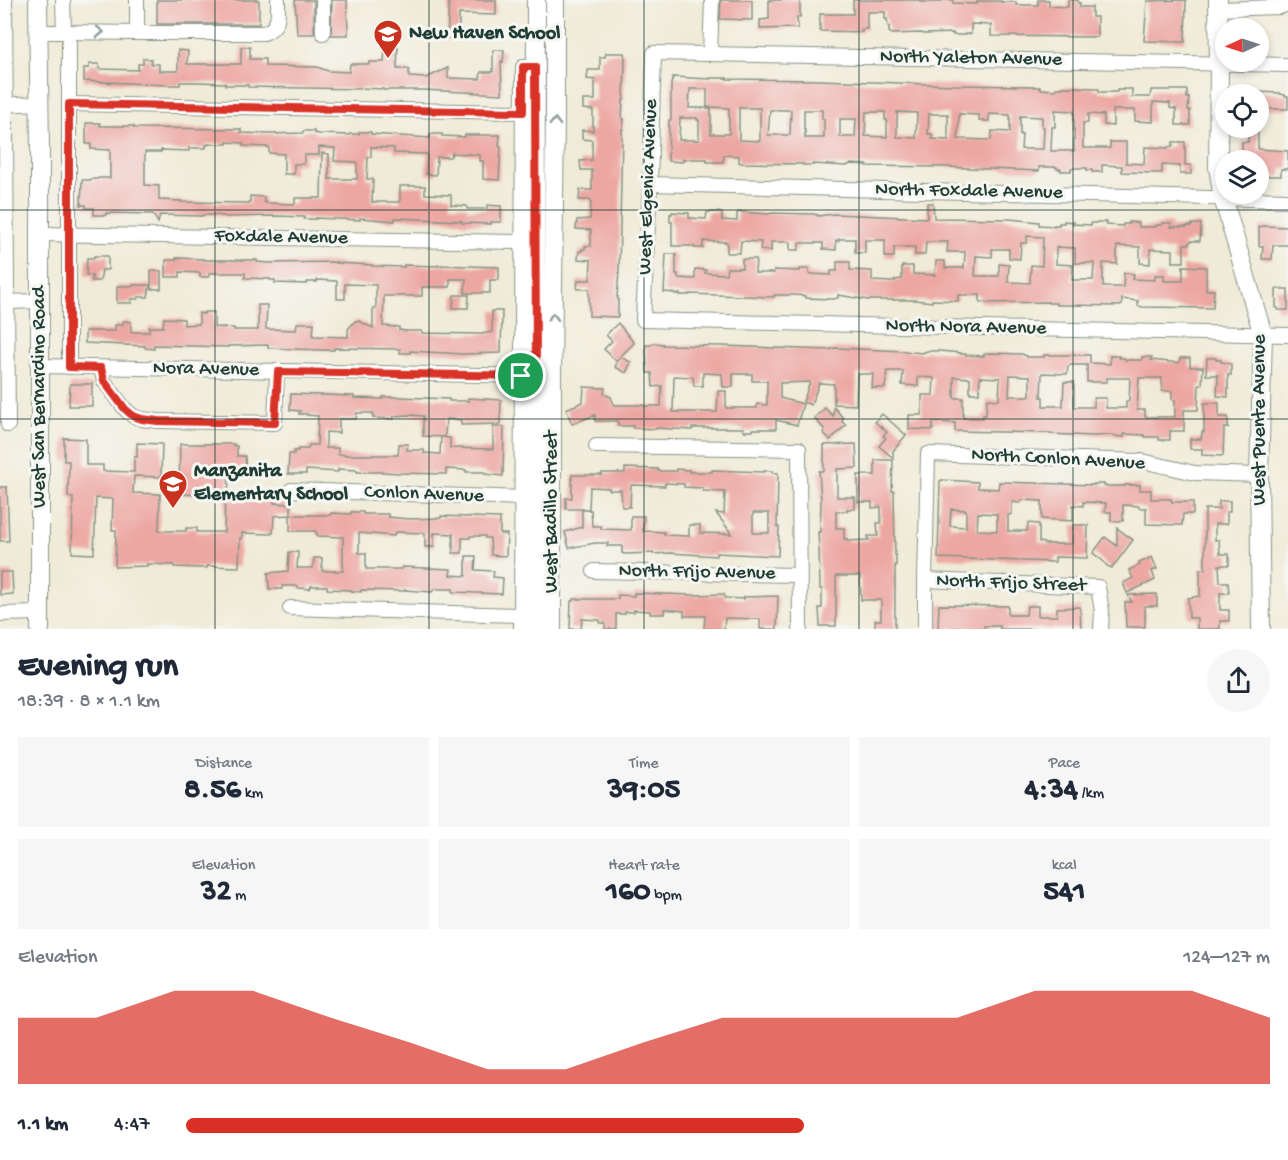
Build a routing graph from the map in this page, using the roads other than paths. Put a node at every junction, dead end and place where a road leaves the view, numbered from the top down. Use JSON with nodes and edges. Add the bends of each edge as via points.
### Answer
{"nodes":[{"id":1,"x":5,"y":0,"type":"edge"},
{"id":2,"x":38,"y":0,"type":"edge"},
{"id":3,"x":63,"y":0,"type":"edge"},
{"id":4,"x":137,"y":0,"type":"edge"},
{"id":5,"x":278,"y":0,"type":"edge"},
{"id":6,"x":323,"y":0,"type":"edge"},
{"id":7,"x":536,"y":0,"type":"edge"},
{"id":8,"x":555,"y":0,"type":"edge"},
{"id":9,"x":712,"y":0,"type":"edge"},
{"id":10,"x":1286,"y":0,"type":"edge"},
{"id":11,"x":1218,"y":4,"type":"edge"},
{"id":12,"x":1249,"y":4,"type":"edge"},
{"id":13,"x":38,"y":32,"type":"junction"},
{"id":14,"x":137,"y":33,"type":"junction"},
{"id":15,"x":323,"y":33,"type":"dead end"},
{"id":16,"x":66,"y":37,"type":"junction"},
{"id":17,"x":654,"y":53,"type":"joint"},
{"id":18,"x":711,"y":54,"type":"junction"},
{"id":19,"x":1215,"y":63,"type":"edge"},
{"id":20,"x":1269,"y":64,"type":"edge"},
{"id":21,"x":1288,"y":65,"type":"edge"},
{"id":22,"x":535,"y":67,"type":"junction"},
{"id":23,"x":1219,"y":72,"type":"edge"},
{"id":24,"x":39,"y":103,"type":"junction"},
{"id":25,"x":69,"y":104,"type":"junction"},
{"id":26,"x":3,"y":105,"type":"edge"},
{"id":27,"x":523,"y":112,"type":"junction"},
{"id":28,"x":1218,"y":150,"type":"edge"},
{"id":29,"x":650,"y":184,"type":"junction"},
{"id":30,"x":3,"y":187,"type":"edge"},
{"id":31,"x":1215,"y":198,"type":"edge"},
{"id":32,"x":1269,"y":199,"type":"edge"},
{"id":33,"x":1288,"y":200,"type":"edge"},
{"id":34,"x":1225,"y":204,"type":"edge"},
{"id":35,"x":40,"y":234,"type":"junction"},
{"id":36,"x":69,"y":234,"type":"junction"},
{"id":37,"x":522,"y":242,"type":"junction"},
{"id":38,"x":40,"y":301,"type":"junction"},
{"id":39,"x":5,"y":303,"type":"edge"},
{"id":40,"x":643,"y":320,"type":"joint"},
{"id":41,"x":1263,"y":334,"type":"junction"},
{"id":42,"x":1288,"y":335,"type":"edge"},
{"id":43,"x":40,"y":366,"type":"junction"},
{"id":44,"x":69,"y":367,"type":"junction"},
{"id":45,"x":101,"y":368,"type":"junction"},
{"id":46,"x":278,"y":372,"type":"junction"},
{"id":47,"x":536,"y":376,"type":"junction"},
{"id":48,"x":5,"y":420,"type":"edge"},
{"id":49,"x":596,"y":446,"type":"dead end"},
{"id":50,"x":1259,"y":475,"type":"junction"},
{"id":51,"x":291,"y":490,"type":"dead end"},
{"id":52,"x":522,"y":498,"type":"junction"},
{"id":53,"x":594,"y":572,"type":"dead end"},
{"id":54,"x":799,"y":575,"type":"junction"},
{"id":55,"x":925,"y":580,"type":"junction"},
{"id":56,"x":290,"y":608,"type":"dead end"},
{"id":57,"x":0,"y":614,"type":"edge"},
{"id":58,"x":40,"y":621,"type":"edge"},
{"id":59,"x":521,"y":622,"type":"edge"},
{"id":60,"x":535,"y":629,"type":"edge"},
{"id":61,"x":552,"y":629,"type":"edge"},
{"id":62,"x":800,"y":629,"type":"edge"},
{"id":63,"x":925,"y":629,"type":"edge"},
{"id":64,"x":1101,"y":629,"type":"edge"},
{"id":65,"x":1261,"y":629,"type":"edge"}],
"edges":[{"from":1,"to":26,"type":"street"},
{"from":2,"to":13,"type":"main road","name":"West San Bernardino Road"},
{"from":3,"to":16,"type":"street"},
{"from":4,"to":14,"type":"street"},
{"from":5,"to":14,"type":"street","via":[[276,25],[264,33]]},
{"from":6,"to":15,"type":"street"},
{"from":7,"to":22,"type":"main road","name":"West Badillo Street"},
{"from":47,"to":8,"type":"main road","name":"West Badillo Street","one_way":true,"via":[[555,114]]},
{"from":9,"to":18,"type":"street"},
{"from":10,"to":12,"type":"street","via":[[1280,7]]},
{"from":11,"to":12,"type":"street"},
{"from":13,"to":16,"type":"street"},
{"from":13,"to":24,"type":"main road","name":"West San Bernardino Road"},
{"from":16,"to":14,"type":"street","one_way":true},
{"from":16,"to":25,"type":"street"},
{"from":17,"to":18,"type":"street","name":"North Yaleton Avenue"},
{"from":17,"to":29,"type":"street","name":"West Elgenia Avenue"},
{"from":18,"to":19,"type":"street","name":"North Yaleton Avenue"},
{"from":20,"to":21,"type":"street","name":"North Yaleton Avenue"},
{"from":22,"to":27,"type":"street","via":[[523,67]]},
{"from":22,"to":47,"type":"main road","name":"West Badillo Street"},
{"from":23,"to":28,"type":"main road","name":"West Puente Avenue"},
{"from":24,"to":26,"type":"street"},
{"from":24,"to":35,"type":"main road","name":"West San Bernardino Road"},
{"from":25,"to":27,"type":"street"},
{"from":25,"to":36,"type":"street"},
{"from":26,"to":30,"type":"street"},
{"from":27,"to":37,"type":"street"},
{"from":29,"to":31,"type":"street","name":"North Foxdale Avenue"},
{"from":29,"to":40,"type":"street","name":"West Elgenia Avenue"},
{"from":30,"to":39,"type":"street"},
{"from":32,"to":33,"type":"street","name":"North Foxdale Avenue"},
{"from":34,"to":41,"type":"main road","name":"West Puente Avenue"},
{"from":35,"to":36,"type":"street","name":"Foxdale Avenue"},
{"from":35,"to":38,"type":"main road","name":"West San Bernardino Road"},
{"from":36,"to":37,"type":"street","name":"Foxdale Avenue"},
{"from":36,"to":44,"type":"street"},
{"from":37,"to":47,"type":"street"},
{"from":38,"to":39,"type":"street"},
{"from":38,"to":43,"type":"main road","name":"West San Bernardino Road"},
{"from":39,"to":48,"type":"street"},
{"from":40,"to":41,"type":"street","name":"North Nora Avenue"},
{"from":41,"to":42,"type":"street","name":"North Nora Avenue"},
{"from":41,"to":50,"type":"main road","name":"West Puente Avenue"},
{"from":43,"to":44,"type":"street","name":"Nora Avenue"},
{"from":43,"to":58,"type":"main road","name":"West San Bernardino Road"},
{"from":44,"to":45,"type":"street","name":"Nora Avenue"},
{"from":45,"to":46,"type":"street","name":"Nora Avenue"},
{"from":45,"to":46,"type":"street","via":[[104,381],[125,409],[133,416],[158,421],[275,423]]},
{"from":46,"to":47,"type":"street","name":"Nora Avenue"},
{"from":47,"to":52,"type":"street"},
{"from":47,"to":60,"type":"main road","name":"West Badillo Street"},
{"from":47,"to":61,"type":"main road","name":"West Badillo Street"},
{"from":49,"to":54,"type":"street","via":[[798,449]]},
{"from":50,"to":55,"type":"street","name":"North Conlon Avenue","via":[[1195,473],[1142,461],[928,454]]},
{"from":50,"to":65,"type":"main road","name":"West Puente Avenue"},
{"from":51,"to":52,"type":"street","name":"Conlon Avenue"},
{"from":52,"to":59,"type":"street"},
{"from":53,"to":54,"type":"street","name":"North Frijo Avenue"},
{"from":54,"to":62,"type":"street"},
{"from":55,"to":63,"type":"street"},
{"from":55,"to":64,"type":"street","name":"North Frijo Street","via":[[1098,587]]},
{"from":56,"to":59,"type":"street"},
{"from":57,"to":58,"type":"street"}]}
